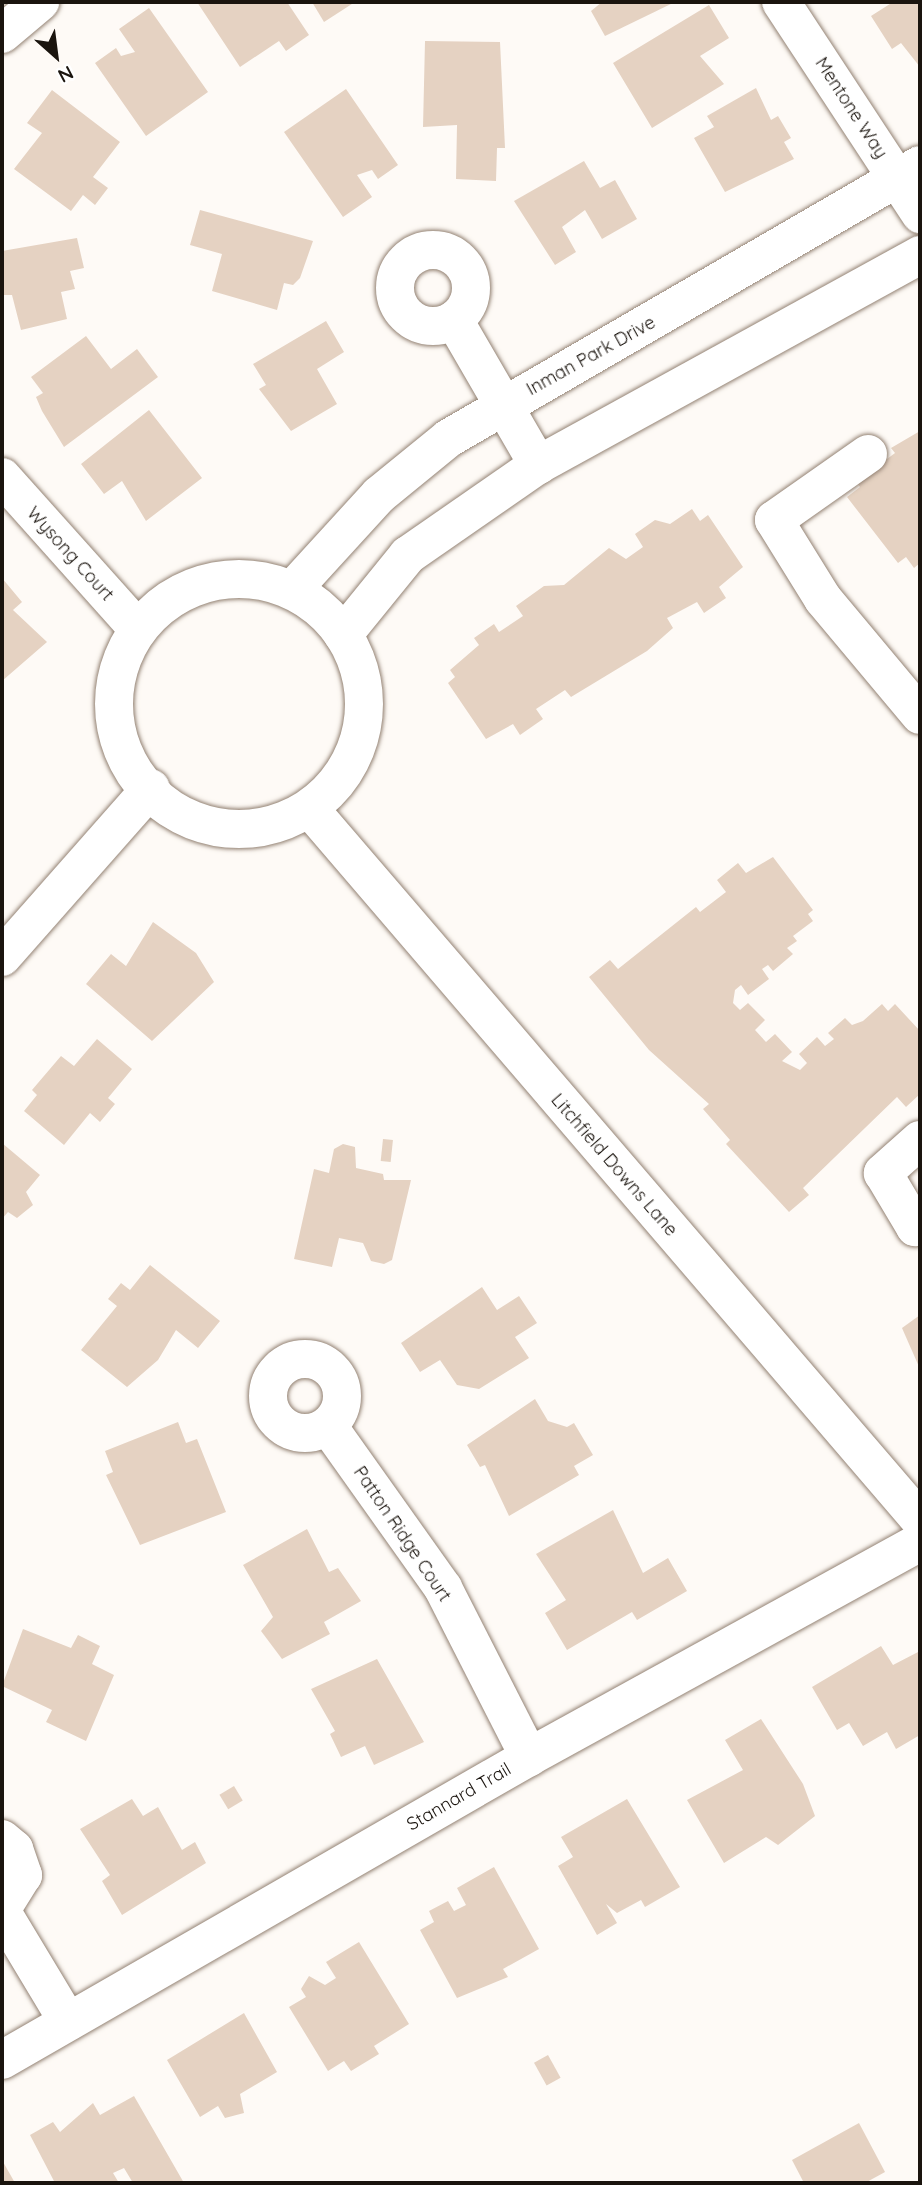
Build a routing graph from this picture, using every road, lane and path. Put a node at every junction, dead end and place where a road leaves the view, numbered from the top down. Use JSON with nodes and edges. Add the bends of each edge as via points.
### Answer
{"nodes":[{"id":1,"x":40,"y":2,"type":"edge"},
{"id":2,"x":781,"y":2,"type":"edge"},
{"id":3,"x":2,"y":34,"type":"edge"},
{"id":4,"x":910,"y":173,"type":"edge"},
{"id":5,"x":920,"y":214,"type":"edge"},
{"id":6,"x":920,"y":255,"type":"edge"},
{"id":7,"x":454,"y":320,"type":"dead end"},
{"id":8,"x":504,"y":405,"type":"junction"},
{"id":9,"x":868,"y":454,"type":"dead end"},
{"id":10,"x":538,"y":465,"type":"junction"},
{"id":11,"x":2,"y":477,"type":"edge"},
{"id":12,"x":294,"y":588,"type":"junction"},
{"id":13,"x":138,"y":629,"type":"junction"},
{"id":14,"x":343,"y":635,"type":"junction"},
{"id":15,"x":920,"y":715,"type":"edge"},
{"id":16,"x":151,"y":788,"type":"junction"},
{"id":17,"x":310,"y":809,"type":"junction"},
{"id":18,"x":2,"y":957,"type":"edge"},
{"id":19,"x":920,"y":1140,"type":"edge"},
{"id":20,"x":920,"y":1225,"type":"edge"},
{"id":21,"x":328,"y":1426,"type":"dead end"},
{"id":22,"x":920,"y":1520,"type":"edge"},
{"id":23,"x":920,"y":1542,"type":"edge"},
{"id":24,"x":529,"y":1757,"type":"junction"},
{"id":25,"x":2,"y":1839,"type":"edge"},
{"id":26,"x":2,"y":1910,"type":"edge"},
{"id":27,"x":68,"y":2022,"type":"junction"},
{"id":28,"x":2,"y":2060,"type":"edge"}],
"edges":[{"from":1,"to":3,"type":"street"},
{"from":2,"to":4,"type":"street","name":"Mentone Way"},
{"from":4,"to":5,"type":"street","name":"Mentone Way"},
{"from":4,"to":8,"type":"street","name":"Inman Park Drive"},
{"from":6,"to":10,"type":"street"},
{"from":7,"to":8,"type":"street"},
{"from":8,"to":10,"type":"street"},
{"from":8,"to":12,"type":"street","name":"Inman Park Drive","via":[[419,460]]},
{"from":9,"to":15,"type":"street","via":[[774,520],[831,609]]},
{"from":10,"to":14,"type":"street","via":[[408,555]]},
{"from":11,"to":13,"type":"street","name":"Wysong Court"},
{"from":12,"to":13,"type":"street","via":[[241,576],[171,600]]},
{"from":12,"to":14,"type":"street"},
{"from":13,"to":16,"type":"street","via":[[114,671],[111,718],[127,762]]},
{"from":14,"to":17,"type":"street","via":[[363,677],[364,732],[345,777]]},
{"from":16,"to":17,"type":"street","via":[[178,811],[220,829],[267,827]]},
{"from":16,"to":18,"type":"street"},
{"from":17,"to":22,"type":"street","name":"Litchfield Downs Lane"},
{"from":19,"to":20,"type":"street","via":[[883,1173],[915,1227]]},
{"from":21,"to":24,"type":"street","name":"Patton Ridge Court","via":[[443,1588]]},
{"from":23,"to":24,"type":"street","name":"Stannard Trail"},
{"from":24,"to":27,"type":"street","name":"Stannard Trail"},
{"from":25,"to":26,"type":"street","via":[[14,1849],[23,1875]]},
{"from":26,"to":27,"type":"street"},
{"from":27,"to":28,"type":"street","name":"Stannard Trail"}]}
